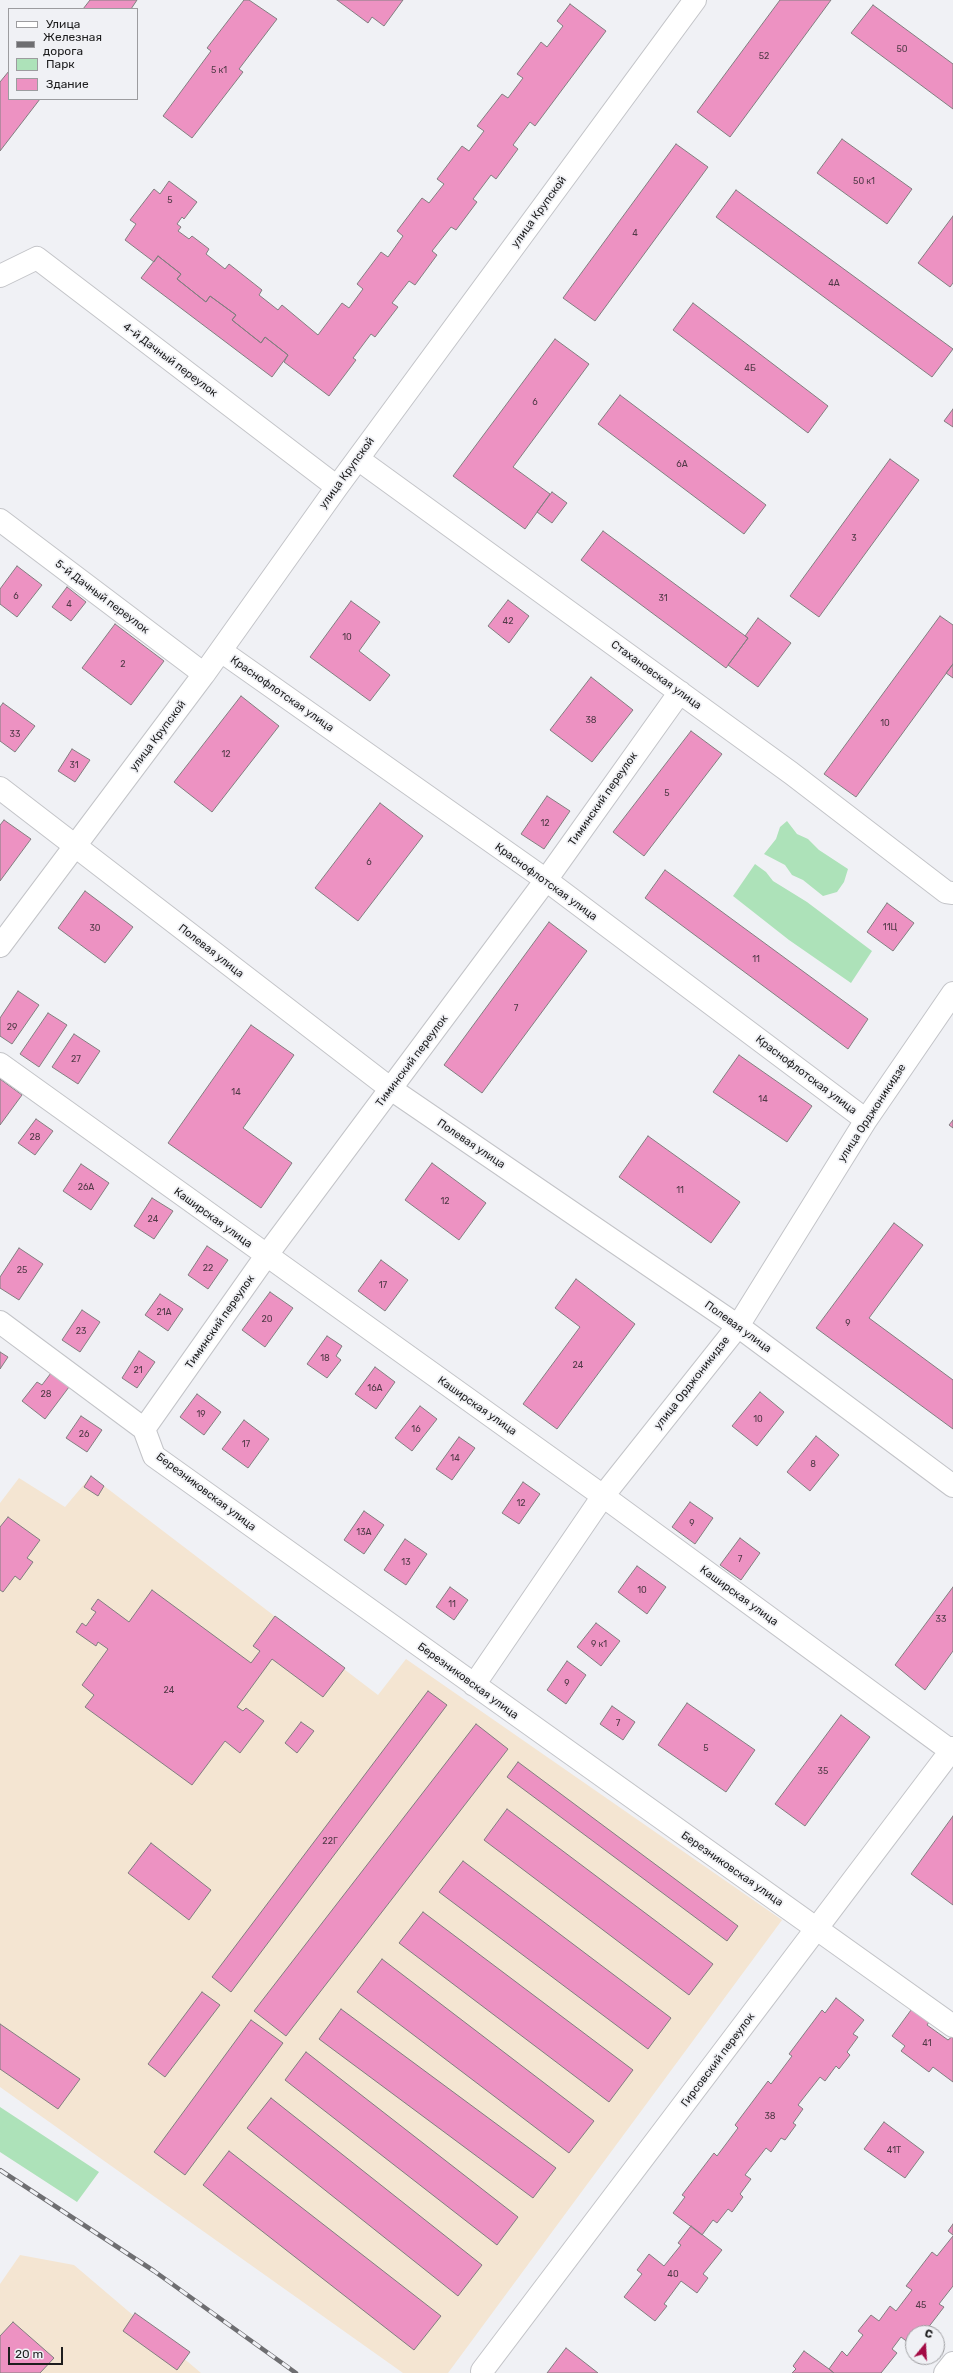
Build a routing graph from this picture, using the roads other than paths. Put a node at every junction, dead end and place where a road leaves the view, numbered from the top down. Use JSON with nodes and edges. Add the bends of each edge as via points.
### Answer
{"nodes":[{"id":1,"x":695,"y":0,"type":"edge"},
{"id":2,"x":0,"y":276,"type":"edge"},
{"id":3,"x":358,"y":459,"type":"junction"},
{"id":4,"x":337,"y":487,"type":"junction"},
{"id":5,"x":0,"y":520,"type":"edge"},
{"id":6,"x":221,"y":650,"type":"junction"},
{"id":7,"x":204,"y":674,"type":"junction"},
{"id":8,"x":680,"y":692,"type":"junction"},
{"id":9,"x":0,"y":788,"type":"edge"},
{"id":10,"x":76,"y":847,"type":"junction"},
{"id":11,"x":546,"y":880,"type":"junction"},
{"id":12,"x":953,"y":893,"type":"edge"},
{"id":13,"x":0,"y":946,"type":"edge"},
{"id":14,"x":953,"y":993,"type":"edge"},
{"id":15,"x":0,"y":1064,"type":"edge"},
{"id":16,"x":391,"y":1089,"type":"junction"},
{"id":17,"x":866,"y":1120,"type":"junction"},
{"id":18,"x":266,"y":1256,"type":"junction"},
{"id":19,"x":0,"y":1322,"type":"edge"},
{"id":20,"x":738,"y":1326,"type":"junction"},
{"id":21,"x":144,"y":1429,"type":"junction"},
{"id":22,"x":953,"y":1486,"type":"edge"},
{"id":23,"x":603,"y":1496,"type":"junction"},
{"id":24,"x":474,"y":1685,"type":"junction"},
{"id":25,"x":952,"y":1750,"type":"edge"},
{"id":26,"x":817,"y":1930,"type":"junction"},
{"id":27,"x":953,"y":2026,"type":"edge"},
{"id":28,"x":953,"y":2363,"type":"edge"},
{"id":29,"x":482,"y":2370,"type":"dead end"},
{"id":30,"x":945,"y":2373,"type":"edge"}],
"edges":[{"from":1,"to":3,"type":"street","name":"улица Крупской"},
{"from":2,"to":4,"type":"street","name":"4-й Дачный переулок","via":[[37,258]]},
{"from":3,"to":4,"type":"street","name":"улица Крупской"},
{"from":3,"to":8,"type":"street","name":"Стахановская улица"},
{"from":4,"to":6,"type":"street","name":"улица Крупской"},
{"from":5,"to":7,"type":"street","name":"5-й Дачный переулок"},
{"from":6,"to":7,"type":"street","name":"улица Крупской"},
{"from":6,"to":11,"type":"street","name":"Краснофлотская улица"},
{"from":7,"to":10,"type":"street","name":"улица Крупской"},
{"from":8,"to":11,"type":"street","name":"Тиминский переулок"},
{"from":8,"to":12,"type":"street","name":"Стахановская улица","via":[[946,892]]},
{"from":9,"to":10,"type":"street","name":"Полевая улица"},
{"from":10,"to":13,"type":"street","name":"улица Крупской"},
{"from":10,"to":16,"type":"street","name":"Полевая улица"},
{"from":11,"to":16,"type":"street","name":"Тиминский переулок"},
{"from":11,"to":17,"type":"street","name":"Краснофлотская улица"},
{"from":14,"to":17,"type":"street","name":"улица Орджоникидзе"},
{"from":15,"to":18,"type":"street","name":"Каширская улица"},
{"from":16,"to":18,"type":"street","name":"Тиминский переулок"},
{"from":16,"to":20,"type":"street","name":"Полевая улица"},
{"from":17,"to":20,"type":"street","name":"улица Орджоникидзе"},
{"from":18,"to":21,"type":"street","name":"Тиминский переулок"},
{"from":18,"to":23,"type":"street","name":"Каширская улица"},
{"from":19,"to":21,"type":"street"},
{"from":20,"to":22,"type":"street","name":"Полевая улица"},
{"from":20,"to":23,"type":"street","name":"улица Орджоникидзе"},
{"from":21,"to":24,"type":"street","name":"Березниковская улица","via":[[154,1456]]},
{"from":23,"to":24,"type":"street","name":"улица Орджоникидзе"},
{"from":23,"to":25,"type":"street","name":"Каширская улица"},
{"from":24,"to":26,"type":"street","name":"Березниковская улица"},
{"from":25,"to":26,"type":"street","name":"Гирсовский переулок"},
{"from":26,"to":27,"type":"street","name":"Березниковская улица"},
{"from":26,"to":29,"type":"street","name":"Гирсовский переулок"},
{"from":28,"to":30,"type":"street"}]}
